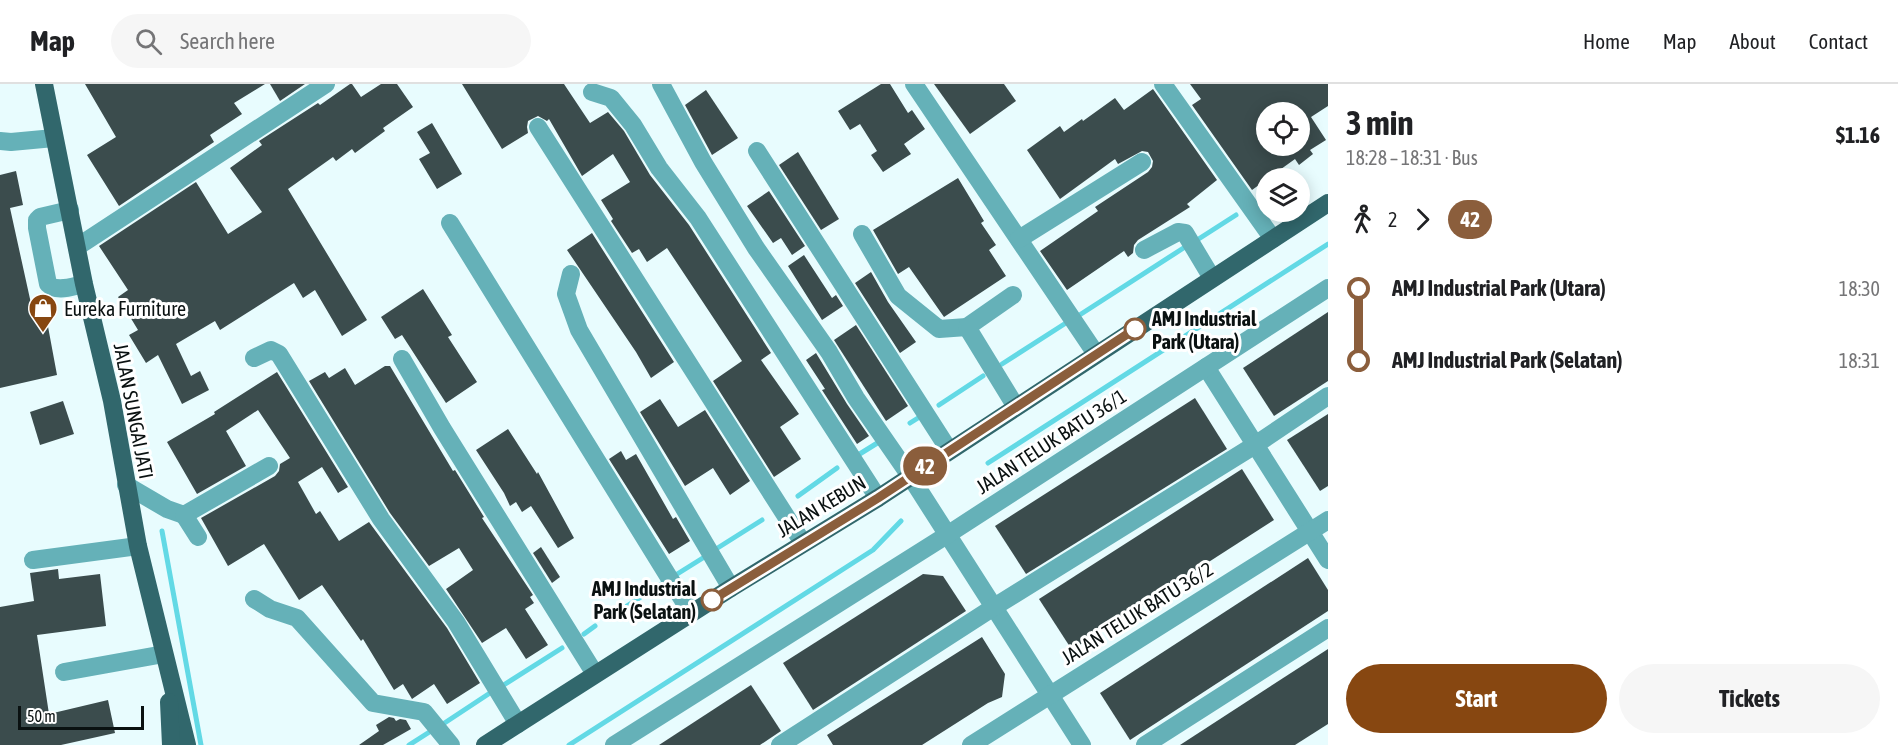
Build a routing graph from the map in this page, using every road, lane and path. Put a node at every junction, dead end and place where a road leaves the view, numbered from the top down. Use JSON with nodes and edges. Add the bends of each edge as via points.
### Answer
{"nodes":[{"id":1,"x":326,"y":84,"type":"edge"},
{"id":2,"x":661,"y":84,"type":"edge"},
{"id":3,"x":914,"y":84,"type":"edge"},
{"id":4,"x":1163,"y":84,"type":"edge"},
{"id":5,"x":49,"y":87,"type":"edge"},
{"id":6,"x":592,"y":92,"type":"dead end"},
{"id":7,"x":538,"y":127,"type":"dead end"},
{"id":8,"x":54,"y":138,"type":"junction"},
{"id":9,"x":0,"y":141,"type":"edge"},
{"id":10,"x":757,"y":151,"type":"dead end"},
{"id":11,"x":1142,"y":162,"type":"dead end"},
{"id":12,"x":1328,"y":203,"type":"edge"},
{"id":13,"x":70,"y":210,"type":"junction"},
{"id":14,"x":450,"y":223,"type":"dead end"},
{"id":15,"x":862,"y":234,"type":"dead end"},
{"id":16,"x":1019,"y":239,"type":"junction"},
{"id":17,"x":1273,"y":239,"type":"junction"},
{"id":18,"x":77,"y":247,"type":"junction"},
{"id":19,"x":1144,"y":250,"type":"dead end"},
{"id":20,"x":571,"y":274,"type":"dead end"},
{"id":21,"x":1212,"y":278,"type":"junction"},
{"id":22,"x":84,"y":284,"type":"junction"},
{"id":23,"x":1328,"y":288,"type":"edge"},
{"id":24,"x":1013,"y":295,"type":"dead end"},
{"id":25,"x":967,"y":327,"type":"junction"},
{"id":26,"x":1096,"y":354,"type":"junction"},
{"id":27,"x":254,"y":358,"type":"dead end"},
{"id":28,"x":402,"y":359,"type":"dead end"},
{"id":29,"x":1206,"y":367,"type":"junction"},
{"id":30,"x":1328,"y":396,"type":"edge"},
{"id":31,"x":1016,"y":407,"type":"junction"},
{"id":32,"x":1255,"y":445,"type":"junction"},
{"id":33,"x":949,"y":450,"type":"junction"},
{"id":34,"x":269,"y":466,"type":"dead end"},
{"id":35,"x":910,"y":476,"type":"junction"},
{"id":36,"x":126,"y":485,"type":"junction"},
{"id":37,"x":878,"y":498,"type":"junction"},
{"id":38,"x":184,"y":514,"type":"junction"},
{"id":39,"x":1328,"y":520,"type":"edge"},
{"id":40,"x":1310,"y":531,"type":"junction"},
{"id":41,"x":947,"y":535,"type":"junction"},
{"id":42,"x":198,"y":537,"type":"dead end"},
{"id":43,"x":803,"y":543,"type":"junction"},
{"id":44,"x":138,"y":546,"type":"junction"},
{"id":45,"x":33,"y":560,"type":"dead end"},
{"id":46,"x":1328,"y":560,"type":"edge"},
{"id":47,"x":731,"y":588,"type":"junction"},
{"id":48,"x":254,"y":599,"type":"dead end"},
{"id":49,"x":994,"y":607,"type":"junction"},
{"id":50,"x":691,"y":613,"type":"junction"},
{"id":51,"x":1328,"y":628,"type":"edge"},
{"id":52,"x":166,"y":660,"type":"junction"},
{"id":53,"x":64,"y":672,"type":"dead end"},
{"id":54,"x":596,"y":674,"type":"junction"},
{"id":55,"x":1050,"y":695,"type":"junction"},
{"id":56,"x":518,"y":724,"type":"junction"},
{"id":57,"x":171,"y":745,"type":"edge"},
{"id":58,"x":188,"y":745,"type":"edge"},
{"id":59,"x":451,"y":745,"type":"edge"},
{"id":60,"x":485,"y":745,"type":"edge"},
{"id":61,"x":614,"y":745,"type":"edge"},
{"id":62,"x":780,"y":745,"type":"edge"},
{"id":63,"x":971,"y":745,"type":"edge"},
{"id":64,"x":1082,"y":745,"type":"edge"},
{"id":65,"x":1145,"y":745,"type":"edge"}],
"edges":[{"from":1,"to":18,"type":"street"},
{"from":2,"to":35,"type":"street","via":[[756,248]]},
{"from":3,"to":16,"type":"street"},
{"from":4,"to":17,"type":"street"},
{"from":5,"to":8,"type":"main road","name":"JALAN SUNGAI JATI"},
{"from":6,"to":37,"type":"street","via":[[611,98],[633,125],[659,168],[698,218]]},
{"from":7,"to":43,"type":"street"},
{"from":8,"to":9,"type":"street"},
{"from":8,"to":13,"type":"main road","name":"JALAN SUNGAI JATI"},
{"from":10,"to":33,"type":"street"},
{"from":11,"to":16,"type":"street"},
{"from":12,"to":17,"type":"main road","name":"JALAN KEBUN"},
{"from":13,"to":18,"type":"main road","name":"JALAN SUNGAI JATI"},
{"from":13,"to":22,"type":"street","via":[[40,217],[37,228],[48,284],[57,289]]},
{"from":14,"to":50,"type":"street"},
{"from":15,"to":25,"type":"street","via":[[898,296],[939,329]]},
{"from":16,"to":26,"type":"street"},
{"from":17,"to":21,"type":"main road","name":"JALAN KEBUN"},
{"from":18,"to":22,"type":"main road","name":"JALAN SUNGAI JATI"},
{"from":19,"to":21,"type":"street","via":[[1178,232],[1185,234]]},
{"from":20,"to":47,"type":"street","via":[[566,294],[579,330]]},
{"from":21,"to":26,"type":"main road","name":"JALAN KEBUN"},
{"from":22,"to":36,"type":"main road","name":"JALAN SUNGAI JATI","via":[[112,401]]},
{"from":23,"to":29,"type":"street","name":"JALAN TELUK BATU 36/1"},
{"from":24,"to":25,"type":"street"},
{"from":25,"to":31,"type":"street"},
{"from":26,"to":31,"type":"main road","name":"JALAN KEBUN"},
{"from":27,"to":56,"type":"street","via":[[271,350],[279,354],[295,376],[381,519],[456,621]]},
{"from":28,"to":54,"type":"street"},
{"from":29,"to":32,"type":"street"},
{"from":29,"to":41,"type":"street","name":"JALAN TELUK BATU 36/1"},
{"from":30,"to":32,"type":"street"},
{"from":31,"to":33,"type":"main road","name":"JALAN KEBUN"},
{"from":32,"to":40,"type":"street"},
{"from":32,"to":49,"type":"street"},
{"from":33,"to":35,"type":"main road","name":"JALAN KEBUN"},
{"from":34,"to":38,"type":"street"},
{"from":35,"to":37,"type":"main road","name":"JALAN KEBUN"},
{"from":35,"to":41,"type":"street"},
{"from":36,"to":38,"type":"street","via":[[167,509]]},
{"from":36,"to":44,"type":"main road","name":"JALAN SUNGAI JATI"},
{"from":37,"to":43,"type":"main road","name":"JALAN KEBUN"},
{"from":38,"to":42,"type":"street"},
{"from":39,"to":40,"type":"street","name":"JALAN TELUK BATU 36/2"},
{"from":40,"to":46,"type":"street"},
{"from":40,"to":55,"type":"street","name":"JALAN TELUK BATU 36/2"},
{"from":41,"to":49,"type":"street"},
{"from":41,"to":61,"type":"street","name":"JALAN TELUK BATU 36/1"},
{"from":43,"to":47,"type":"main road","name":"JALAN KEBUN"},
{"from":44,"to":45,"type":"street"},
{"from":44,"to":52,"type":"main road","name":"JALAN SUNGAI JATI"},
{"from":47,"to":50,"type":"main road","name":"JALAN KEBUN"},
{"from":48,"to":59,"type":"street","via":[[297,618],[373,703],[424,712]]},
{"from":49,"to":55,"type":"street"},
{"from":49,"to":62,"type":"street"},
{"from":50,"to":54,"type":"main road","name":"JALAN KEBUN"},
{"from":51,"to":65,"type":"street"},
{"from":52,"to":53,"type":"street"},
{"from":52,"to":57,"type":"main road"},
{"from":52,"to":58,"type":"main road","name":"JALAN SUNGAI JATI"},
{"from":54,"to":56,"type":"main road","name":"JALAN KEBUN"},
{"from":55,"to":63,"type":"street","name":"JALAN TELUK BATU 36/2"},
{"from":55,"to":64,"type":"street"},
{"from":56,"to":60,"type":"main road","name":"JALAN KEBUN"}]}
